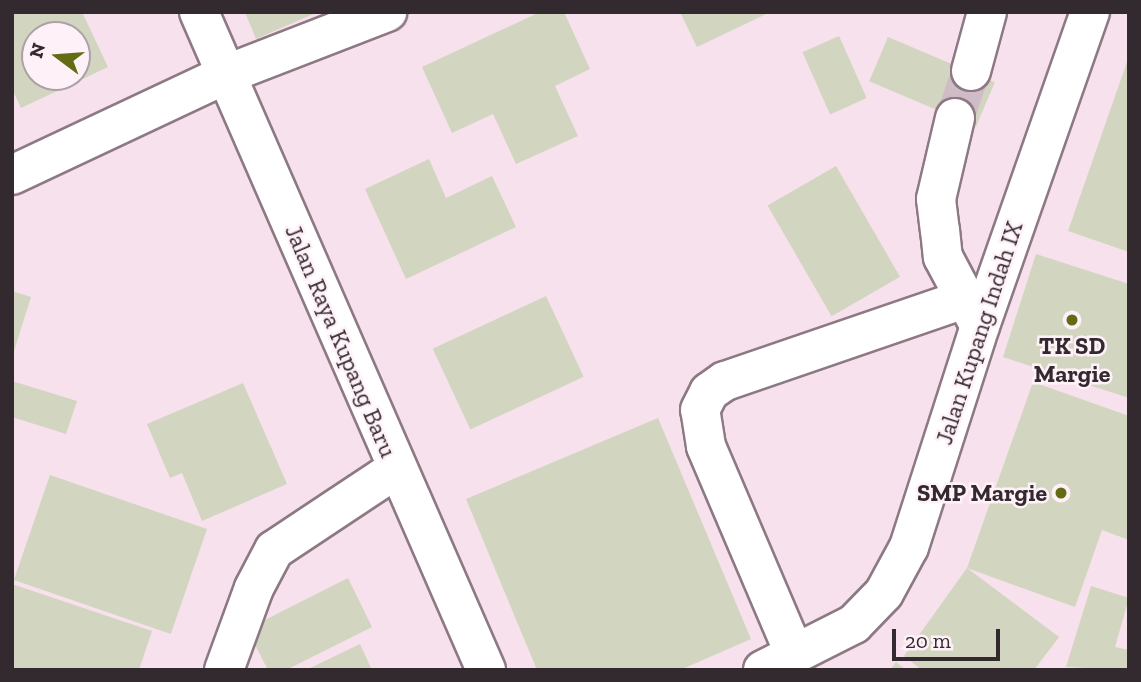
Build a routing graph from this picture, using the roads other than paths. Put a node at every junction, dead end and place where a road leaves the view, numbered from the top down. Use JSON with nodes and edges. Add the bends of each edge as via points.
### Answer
{"nodes":[{"id":1,"x":198,"y":12,"type":"edge"},
{"id":2,"x":387,"y":12,"type":"edge"},
{"id":3,"x":987,"y":12,"type":"edge"},
{"id":4,"x":1090,"y":12,"type":"edge"},
{"id":5,"x":971,"y":71,"type":"tunnel mouth"},
{"id":6,"x":227,"y":74,"type":"junction"},
{"id":7,"x":955,"y":118,"type":"tunnel mouth"},
{"id":8,"x":12,"y":175,"type":"edge"},
{"id":9,"x":972,"y":313,"type":"junction"},
{"id":10,"x":396,"y":469,"type":"junction"},
{"id":11,"x":779,"y":662,"type":"edge"},
{"id":12,"x":224,"y":670,"type":"edge"},
{"id":13,"x":485,"y":670,"type":"edge"}],
"edges":[{"from":1,"to":6,"type":"street","name":"Jalan Raya Kupang Baru"},
{"from":2,"to":6,"type":"street"},
{"from":3,"to":5,"type":"street"},
{"from":4,"to":9,"type":"street","name":"Jalan Kupang Indah IX"},
{"from":6,"to":8,"type":"street"},
{"from":6,"to":10,"type":"street","name":"Jalan Raya Kupang Baru"},
{"from":7,"to":9,"type":"street","via":[[936,199],[943,257]]},
{"from":9,"to":11,"type":"street","name":"Jalan Kupang Indah IX","via":[[909,547],[884,593],[854,624]]},
{"from":9,"to":11,"type":"street","via":[[725,380],[709,392],[700,410],[706,446]]},
{"from":10,"to":12,"type":"street","via":[[274,550],[254,588]]},
{"from":10,"to":13,"type":"street","name":"Jalan Raya Kupang Baru"}]}
